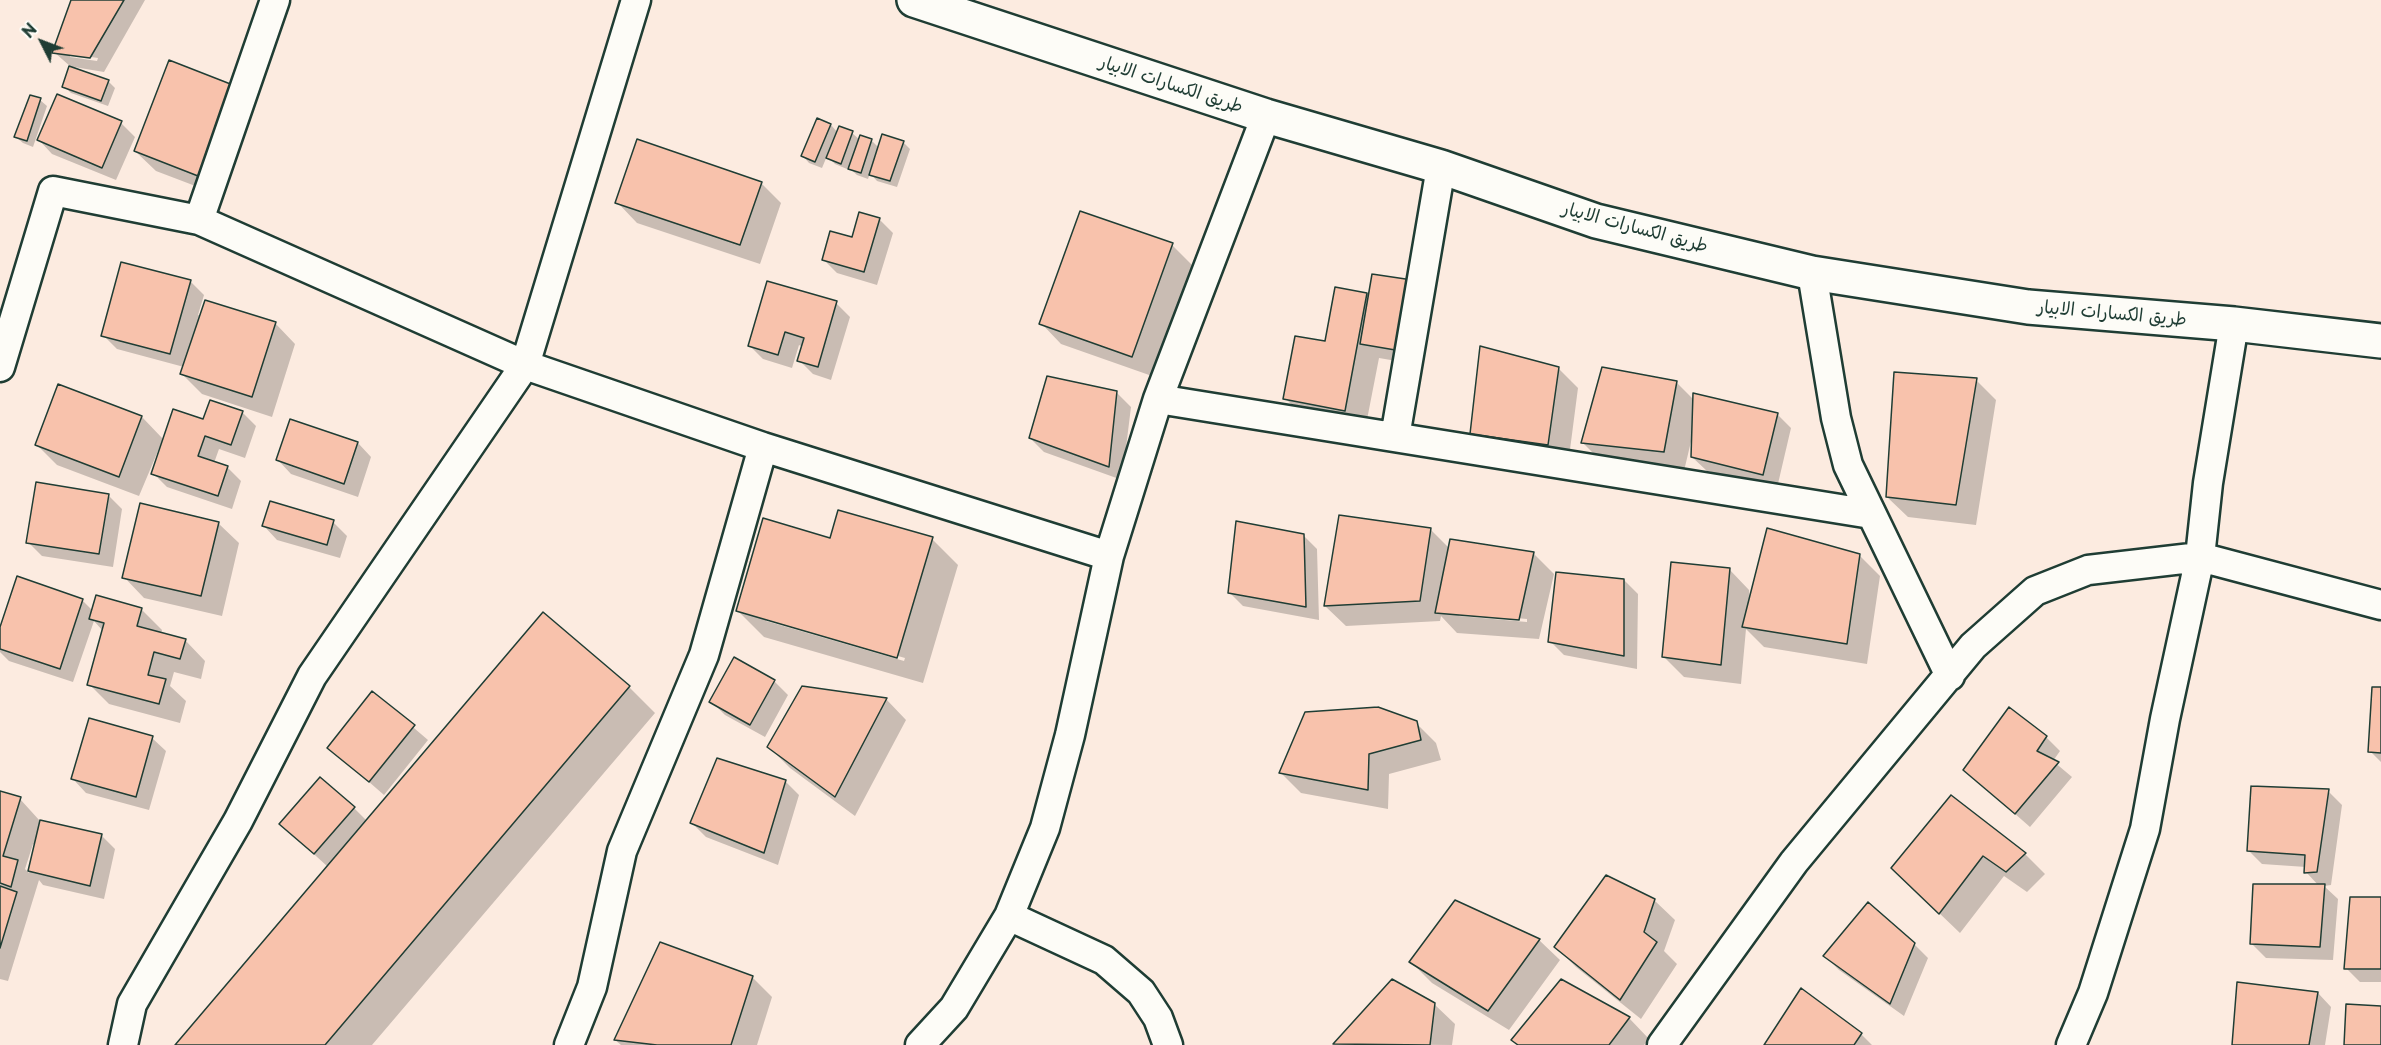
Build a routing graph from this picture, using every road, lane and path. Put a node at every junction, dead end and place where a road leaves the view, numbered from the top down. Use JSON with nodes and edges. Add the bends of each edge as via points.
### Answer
{"nodes":[{"id":1,"x":275,"y":0,"type":"edge"},
{"id":2,"x":636,"y":0,"type":"edge"},
{"id":3,"x":914,"y":0,"type":"edge"},
{"id":4,"x":1266,"y":116,"type":"junction"},
{"id":5,"x":1441,"y":167,"type":"junction"},
{"id":6,"x":199,"y":220,"type":"junction"},
{"id":7,"x":1812,"y":273,"type":"junction"},
{"id":8,"x":2234,"y":324,"type":"junction"},
{"id":9,"x":2381,"y":341,"type":"edge"},
{"id":10,"x":525,"y":365,"type":"junction"},
{"id":11,"x":0,"y":367,"type":"edge"},
{"id":12,"x":1158,"y":399,"type":"junction"},
{"id":13,"x":1395,"y":437,"type":"junction"},
{"id":14,"x":763,"y":447,"type":"junction"},
{"id":15,"x":1871,"y":514,"type":"junction"},
{"id":16,"x":1109,"y":556,"type":"junction"},
{"id":17,"x":2199,"y":557,"type":"junction"},
{"id":18,"x":2381,"y":605,"type":"edge"},
{"id":19,"x":1950,"y":676,"type":"junction"},
{"id":20,"x":1009,"y":916,"type":"junction"},
{"id":21,"x":123,"y":1045,"type":"edge"},
{"id":22,"x":569,"y":1045,"type":"edge"},
{"id":23,"x":920,"y":1045,"type":"edge"},
{"id":24,"x":1168,"y":1045,"type":"edge"},
{"id":25,"x":1662,"y":1045,"type":"edge"},
{"id":26,"x":2071,"y":1045,"type":"edge"}],
"edges":[{"from":1,"to":6,"type":"street"},
{"from":2,"to":10,"type":"street"},
{"from":3,"to":4,"type":"street","name":"طريق الكسارات الابيار"},
{"from":4,"to":5,"type":"street","name":"طريق الكسارات الابيار"},
{"from":4,"to":12,"type":"street"},
{"from":5,"to":7,"type":"street","name":"طريق الكسارات الابيار","via":[[1596,221]]},
{"from":5,"to":13,"type":"street"},
{"from":6,"to":10,"type":"street"},
{"from":6,"to":11,"type":"street","via":[[53,191]]},
{"from":7,"to":8,"type":"street","name":"طريق الكسارات الابيار","via":[[2028,307]]},
{"from":7,"to":15,"type":"street","via":[[1836,418],[1848,465]]},
{"from":8,"to":9,"type":"street","name":"طريق الكسارات الابيار"},
{"from":8,"to":17,"type":"street"},
{"from":10,"to":14,"type":"street"},
{"from":10,"to":21,"type":"street","via":[[312,676],[238,821],[132,1004]]},
{"from":12,"to":13,"type":"street"},
{"from":12,"to":16,"type":"street"},
{"from":13,"to":15,"type":"street"},
{"from":14,"to":16,"type":"street"},
{"from":14,"to":22,"type":"street","via":[[704,655],[622,851],[592,987]]},
{"from":15,"to":19,"type":"street"},
{"from":16,"to":20,"type":"street","via":[[1070,735],[1045,828]]},
{"from":17,"to":18,"type":"street"},
{"from":17,"to":19,"type":"street","via":[[2088,570],[2035,591],[1973,646]]},
{"from":17,"to":26,"type":"street","via":[[2145,829],[2093,993]]},
{"from":19,"to":25,"type":"street","via":[[1794,862]]},
{"from":20,"to":23,"type":"street","via":[[954,1008]]},
{"from":20,"to":24,"type":"street","via":[[1104,960],[1141,992],[1158,1018]]}]}
